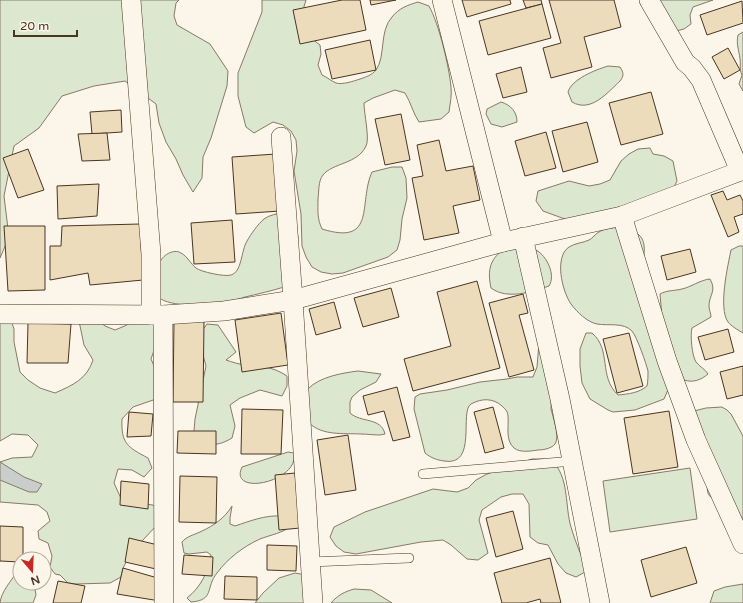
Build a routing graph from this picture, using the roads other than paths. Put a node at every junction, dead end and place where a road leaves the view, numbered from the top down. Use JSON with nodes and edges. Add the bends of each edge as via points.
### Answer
{"nodes":[{"id":1,"x":131,"y":0,"type":"edge"},
{"id":2,"x":442,"y":0,"type":"edge"},
{"id":3,"x":649,"y":0,"type":"edge"},
{"id":4,"x":281,"y":137,"type":"dead end"},
{"id":5,"x":742,"y":170,"type":"edge"},
{"id":6,"x":622,"y":216,"type":"junction"},
{"id":7,"x":523,"y":237,"type":"junction"},
{"id":8,"x":503,"y":242,"type":"junction"},
{"id":9,"x":293,"y":300,"type":"junction"},
{"id":10,"x":0,"y":314,"type":"edge"},
{"id":11,"x":157,"y":315,"type":"junction"},
{"id":12,"x":573,"y":461,"type":"junction"},
{"id":13,"x":423,"y":474,"type":"dead end"},
{"id":14,"x":743,"y":544,"type":"edge"},
{"id":15,"x":409,"y":558,"type":"dead end"},
{"id":16,"x":310,"y":562,"type":"junction"},
{"id":17,"x":164,"y":603,"type":"edge"},
{"id":18,"x":313,"y":603,"type":"edge"},
{"id":19,"x":600,"y":603,"type":"edge"}],
"edges":[{"from":1,"to":11,"type":"street"},
{"from":2,"to":8,"type":"street"},
{"from":3,"to":5,"type":"street","via":[[685,62],[701,80]]},
{"from":4,"to":9,"type":"street"},
{"from":5,"to":6,"type":"street"},
{"from":6,"to":7,"type":"street"},
{"from":6,"to":14,"type":"street","via":[[668,361],[694,433]]},
{"from":7,"to":8,"type":"street"},
{"from":7,"to":12,"type":"street"},
{"from":8,"to":9,"type":"street"},
{"from":9,"to":11,"type":"street","via":[[224,311]]},
{"from":9,"to":16,"type":"street"},
{"from":10,"to":11,"type":"street"},
{"from":11,"to":17,"type":"street"},
{"from":12,"to":13,"type":"lane"},
{"from":12,"to":19,"type":"street"},
{"from":15,"to":16,"type":"lane"},
{"from":16,"to":18,"type":"street"}]}
